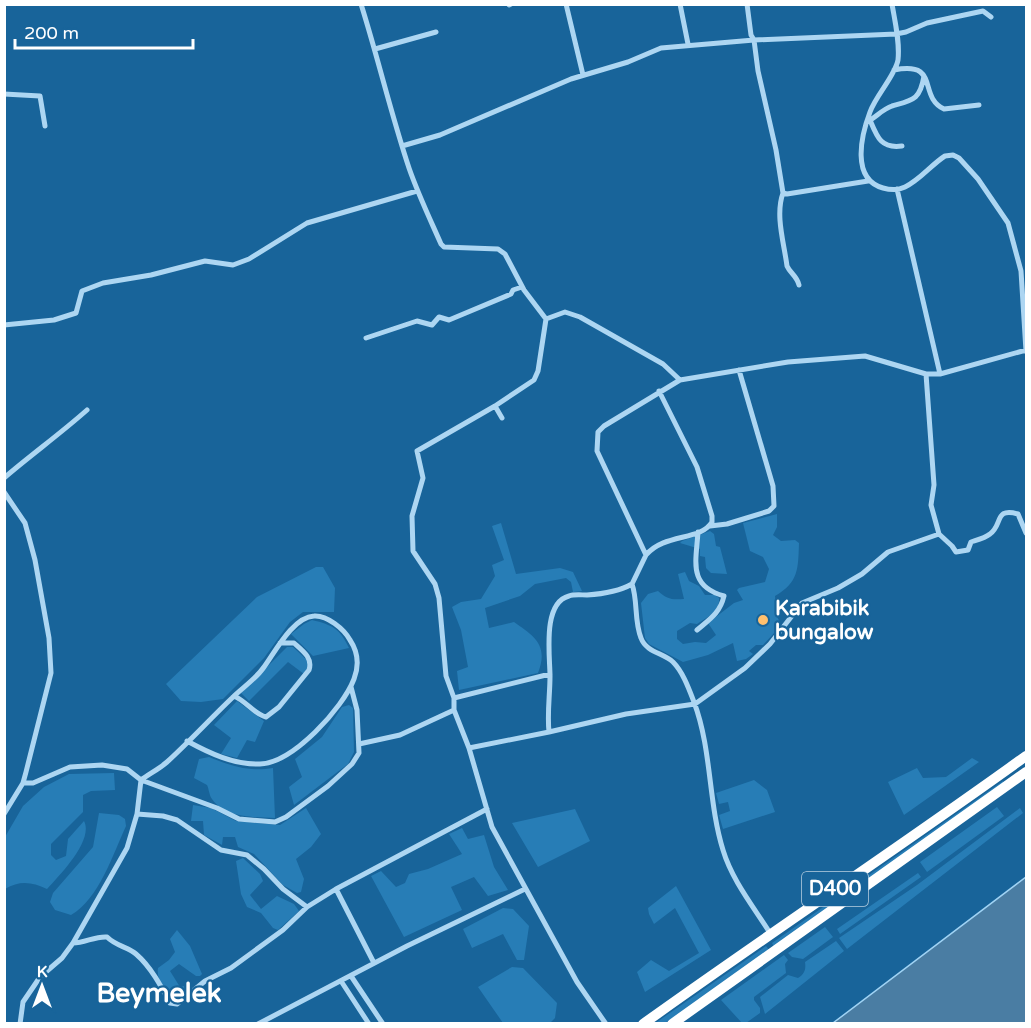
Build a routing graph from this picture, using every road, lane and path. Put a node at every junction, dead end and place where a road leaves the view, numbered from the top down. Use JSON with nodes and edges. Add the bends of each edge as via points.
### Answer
{"nodes":[{"id":1,"x":361,"y":4,"type":"edge"},
{"id":2,"x":680,"y":4,"type":"edge"},
{"id":3,"x":747,"y":4,"type":"edge"},
{"id":4,"x":892,"y":4,"type":"edge"},
{"id":5,"x":565,"y":5,"type":"edge"},
{"id":6,"x":991,"y":17,"type":"dead end"},
{"id":7,"x":436,"y":32,"type":"dead end"},
{"id":8,"x":896,"y":34,"type":"junction"},
{"id":9,"x":754,"y":40,"type":"junction"},
{"id":10,"x":688,"y":44,"type":"junction"},
{"id":11,"x":375,"y":49,"type":"junction"},
{"id":12,"x":894,"y":70,"type":"junction"},
{"id":13,"x":583,"y":75,"type":"junction"},
{"id":14,"x":924,"y":76,"type":"junction"},
{"id":15,"x":4,"y":94,"type":"edge"},
{"id":16,"x":979,"y":105,"type":"dead end"},
{"id":17,"x":869,"y":121,"type":"junction"},
{"id":18,"x":45,"y":126,"type":"dead end"},
{"id":19,"x":402,"y":146,"type":"junction"},
{"id":20,"x":902,"y":146,"type":"dead end"},
{"id":21,"x":868,"y":181,"type":"junction"},
{"id":22,"x":897,"y":189,"type":"junction"},
{"id":23,"x":417,"y":191,"type":"junction"},
{"id":24,"x":783,"y":193,"type":"junction"},
{"id":25,"x":799,"y":285,"type":"dead end"},
{"id":26,"x":1025,"y":286,"type":"edge"},
{"id":27,"x":522,"y":287,"type":"junction"},
{"id":28,"x":546,"y":319,"type":"junction"},
{"id":29,"x":4,"y":325,"type":"edge"},
{"id":30,"x":366,"y":338,"type":"dead end"},
{"id":31,"x":1026,"y":351,"type":"edge"},
{"id":32,"x":739,"y":369,"type":"junction"},
{"id":33,"x":926,"y":374,"type":"junction"},
{"id":34,"x":940,"y":374,"type":"junction"},
{"id":35,"x":680,"y":380,"type":"junction"},
{"id":36,"x":659,"y":391,"type":"junction"},
{"id":37,"x":495,"y":406,"type":"junction"},
{"id":38,"x":87,"y":410,"type":"dead end"},
{"id":39,"x":502,"y":418,"type":"dead end"},
{"id":40,"x":4,"y":478,"type":"edge"},
{"id":41,"x":4,"y":492,"type":"edge"},
{"id":42,"x":710,"y":526,"type":"junction"},
{"id":43,"x":698,"y":532,"type":"junction"},
{"id":44,"x":1026,"y":533,"type":"edge"},
{"id":45,"x":939,"y":534,"type":"junction"},
{"id":46,"x":646,"y":555,"type":"junction"},
{"id":47,"x":632,"y":584,"type":"junction"},
{"id":48,"x":697,"y":630,"type":"dead end"},
{"id":49,"x":280,"y":643,"type":"junction"},
{"id":50,"x":550,"y":674,"type":"junction"},
{"id":51,"x":351,"y":687,"type":"junction"},
{"id":52,"x":234,"y":696,"type":"junction"},
{"id":53,"x":454,"y":698,"type":"junction"},
{"id":54,"x":694,"y":704,"type":"junction"},
{"id":55,"x":454,"y":710,"type":"junction"},
{"id":56,"x":549,"y":732,"type":"junction"},
{"id":57,"x":187,"y":741,"type":"junction"},
{"id":58,"x":359,"y":744,"type":"junction"},
{"id":59,"x":469,"y":748,"type":"junction"},
{"id":60,"x":1026,"y":756,"type":"edge"},
{"id":61,"x":1026,"y":772,"type":"edge"},
{"id":62,"x":141,"y":780,"type":"junction"},
{"id":63,"x":23,"y":783,"type":"junction"},
{"id":64,"x":487,"y":809,"type":"junction"},
{"id":65,"x":4,"y":814,"type":"edge"},
{"id":66,"x":137,"y":814,"type":"junction"},
{"id":67,"x":336,"y":889,"type":"junction"},
{"id":68,"x":525,"y":889,"type":"junction"},
{"id":69,"x":307,"y":907,"type":"junction"},
{"id":70,"x":770,"y":933,"type":"junction"},
{"id":71,"x":73,"y":943,"type":"junction"},
{"id":72,"x":374,"y":963,"type":"junction"},
{"id":73,"x":351,"y":976,"type":"junction"},
{"id":74,"x":341,"y":981,"type":"junction"},
{"id":75,"x":20,"y":1023,"type":"edge"},
{"id":76,"x":258,"y":1023,"type":"edge"},
{"id":77,"x":369,"y":1023,"type":"edge"},
{"id":78,"x":383,"y":1023,"type":"edge"},
{"id":79,"x":606,"y":1023,"type":"edge"},
{"id":80,"x":643,"y":1023,"type":"edge"},
{"id":81,"x":672,"y":1023,"type":"edge"}],
"edges":[{"from":1,"to":11,"type":"street"},
{"from":2,"to":10,"type":"street"},
{"from":3,"to":9,"type":"street"},
{"from":4,"to":8,"type":"street"},
{"from":5,"to":13,"type":"street"},
{"from":6,"to":8,"type":"street","via":[[983,11]]},
{"from":7,"to":11,"type":"street"},
{"from":8,"to":9,"type":"street"},
{"from":8,"to":12,"type":"street","via":[[898,60]]},
{"from":9,"to":10,"type":"street"},
{"from":9,"to":24,"type":"street"},
{"from":10,"to":13,"type":"street","via":[[661,48]]},
{"from":11,"to":19,"type":"street"},
{"from":12,"to":14,"type":"street","via":[[919,69]]},
{"from":12,"to":17,"type":"street","via":[[878,94]]},
{"from":13,"to":19,"type":"street","via":[[440,135]]},
{"from":14,"to":16,"type":"street","via":[[940,106],[953,109]]},
{"from":14,"to":17,"type":"street","via":[[915,98],[887,108]]},
{"from":15,"to":18,"type":"street","via":[[40,96]]},
{"from":17,"to":20,"type":"street","via":[[885,145]]},
{"from":17,"to":21,"type":"street","via":[[861,150]]},
{"from":19,"to":23,"type":"street"},
{"from":21,"to":22,"type":"street"},
{"from":21,"to":24,"type":"street"},
{"from":22,"to":26,"type":"street","via":[[945,156],[959,158],[1008,223]]},
{"from":22,"to":34,"type":"street"},
{"from":23,"to":27,"type":"street","via":[[444,247],[498,249],[505,254]]},
{"from":23,"to":29,"type":"street","via":[[307,223],[233,265],[205,261],[104,284],[82,291],[76,314]]},
{"from":24,"to":25,"type":"street","via":[[780,205],[787,266]]},
{"from":26,"to":31,"type":"street"},
{"from":27,"to":28,"type":"street"},
{"from":27,"to":30,"type":"street","via":[[449,320],[439,317],[432,325],[417,321]]},
{"from":28,"to":35,"type":"street","via":[[565,312],[580,317],[663,364]]},
{"from":28,"to":37,"type":"street","via":[[534,380]]},
{"from":31,"to":34,"type":"street"},
{"from":32,"to":33,"type":"street","via":[[865,356]]},
{"from":32,"to":35,"type":"street"},
{"from":32,"to":42,"type":"street","via":[[774,486],[774,506],[769,512]]},
{"from":33,"to":34,"type":"street"},
{"from":33,"to":45,"type":"street","via":[[934,485],[930,505]]},
{"from":35,"to":36,"type":"street"},
{"from":36,"to":42,"type":"street","via":[[697,467],[712,516]]},
{"from":36,"to":46,"type":"street","via":[[604,426],[596,441],[605,470]]},
{"from":37,"to":39,"type":"street"},
{"from":37,"to":53,"type":"street","via":[[417,451],[423,478],[412,516],[413,551],[435,584],[439,598],[446,676]]},
{"from":38,"to":40,"type":"street"},
{"from":41,"to":63,"type":"street","via":[[25,523],[50,638],[51,674]]},
{"from":42,"to":43,"type":"street"},
{"from":43,"to":46,"type":"street","via":[[666,541]]},
{"from":43,"to":48,"type":"street","via":[[697,575],[702,585],[724,596],[716,614]]},
{"from":44,"to":45,"type":"street","via":[[1018,514],[1013,513],[1003,514],[990,535],[971,542],[968,550],[961,553]]},
{"from":45,"to":54,"type":"street","via":[[888,552],[862,574],[802,603],[746,668]]},
{"from":46,"to":47,"type":"street"},
{"from":47,"to":50,"type":"street","via":[[620,590],[567,596],[556,605],[550,619]]},
{"from":47,"to":54,"type":"street","via":[[640,637],[679,669]]},
{"from":49,"to":51,"type":"street","via":[[302,621],[314,616],[327,620],[345,632],[352,643],[358,667]]},
{"from":49,"to":52,"type":"street","via":[[262,670]]},
{"from":49,"to":52,"type":"street","via":[[294,643],[311,664],[279,707],[266,717],[260,716]]},
{"from":50,"to":53,"type":"street"},
{"from":50,"to":56,"type":"street"},
{"from":51,"to":57,"type":"street","via":[[308,741],[261,765],[213,755]]},
{"from":51,"to":58,"type":"street"},
{"from":52,"to":57,"type":"street"},
{"from":53,"to":55,"type":"street"},
{"from":54,"to":56,"type":"street","via":[[626,714]]},
{"from":54,"to":70,"type":"street","via":[[723,848],[730,869]]},
{"from":55,"to":58,"type":"street","via":[[400,735]]},
{"from":55,"to":59,"type":"street"},
{"from":56,"to":59,"type":"street"},
{"from":57,"to":62,"type":"street","via":[[165,764]]},
{"from":58,"to":62,"type":"street","via":[[352,764],[328,786],[275,822],[239,819]]},
{"from":59,"to":64,"type":"street"},
{"from":60,"to":70,"type":"highway","number":"D400"},
{"from":61,"to":81,"type":"highway","number":"D400"},
{"from":62,"to":63,"type":"street","via":[[127,769],[102,765],[70,767],[33,783]]},
{"from":62,"to":66,"type":"street"},
{"from":63,"to":65,"type":"street"},
{"from":64,"to":67,"type":"street"},
{"from":64,"to":68,"type":"street","via":[[492,827]]},
{"from":66,"to":69,"type":"street","via":[[177,820],[221,850],[247,855]]},
{"from":66,"to":71,"type":"street","via":[[127,848]]},
{"from":67,"to":69,"type":"street"},
{"from":67,"to":72,"type":"street"},
{"from":68,"to":72,"type":"street"},
{"from":68,"to":79,"type":"street","via":[[577,982]]},
{"from":69,"to":71,"type":"street","via":[[283,930],[177,1004],[170,1003],[135,953],[107,937]]},
{"from":70,"to":80,"type":"highway","number":"D400"},
{"from":71,"to":75,"type":"street","via":[[40,977],[23,1002]]},
{"from":72,"to":73,"type":"street"},
{"from":73,"to":74,"type":"street"},
{"from":73,"to":78,"type":"street"},
{"from":74,"to":76,"type":"street"},
{"from":74,"to":77,"type":"street"}]}
